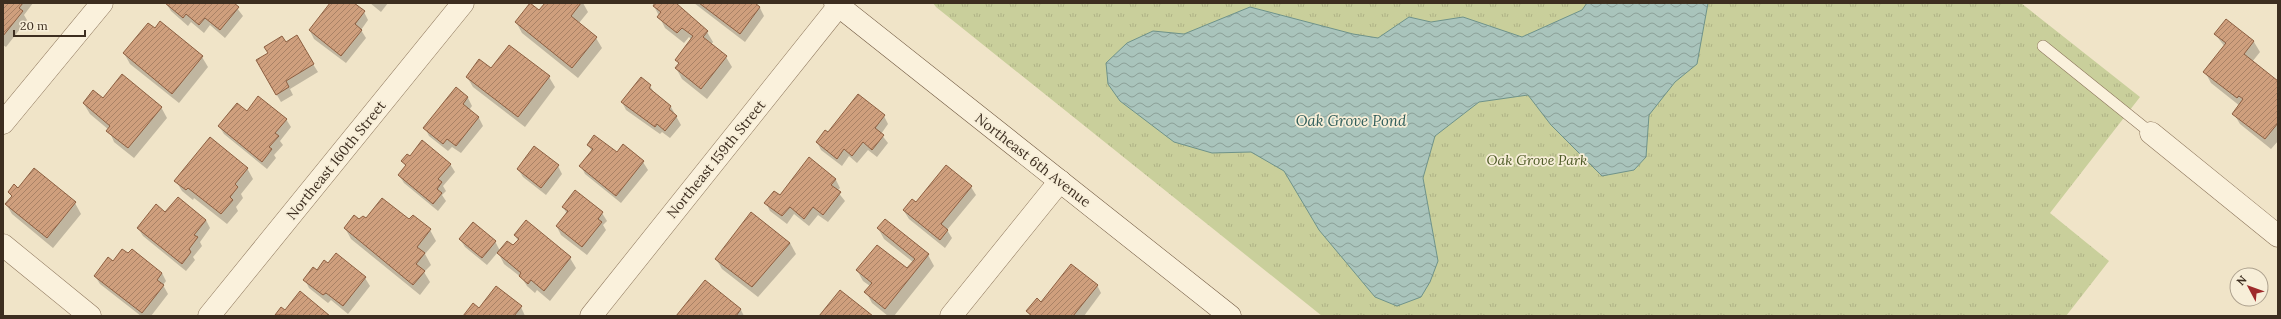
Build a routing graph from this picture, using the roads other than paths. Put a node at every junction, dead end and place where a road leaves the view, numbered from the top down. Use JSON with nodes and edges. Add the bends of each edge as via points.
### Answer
{"nodes":[{"id":1,"x":102,"y":3,"type":"edge"},
{"id":2,"x":463,"y":3,"type":"edge"},
{"id":3,"x":838,"y":4,"type":"edge"},
{"id":4,"x":2043,"y":46,"type":"dead end"},
{"id":5,"x":3,"y":122,"type":"edge"},
{"id":6,"x":2151,"y":133,"type":"joint"},
{"id":7,"x":1060,"y":181,"type":"junction"},
{"id":8,"x":2276,"y":231,"type":"edge"},
{"id":9,"x":3,"y":245,"type":"edge"},
{"id":10,"x":90,"y":316,"type":"edge"},
{"id":11,"x":209,"y":316,"type":"edge"},
{"id":12,"x":591,"y":316,"type":"edge"},
{"id":13,"x":951,"y":316,"type":"edge"},
{"id":14,"x":1230,"y":316,"type":"edge"}],
"edges":[{"from":1,"to":5,"type":"street"},
{"from":2,"to":11,"type":"street","name":"Northeast 160th Street"},
{"from":3,"to":7,"type":"street","name":"Northeast 6th Avenue"},
{"from":3,"to":12,"type":"street","name":"Northeast 159th Street"},
{"from":4,"to":6,"type":"lane"},
{"from":6,"to":8,"type":"street"},
{"from":7,"to":13,"type":"street"},
{"from":7,"to":14,"type":"street","name":"Northeast 6th Avenue"},
{"from":9,"to":10,"type":"street"}]}
